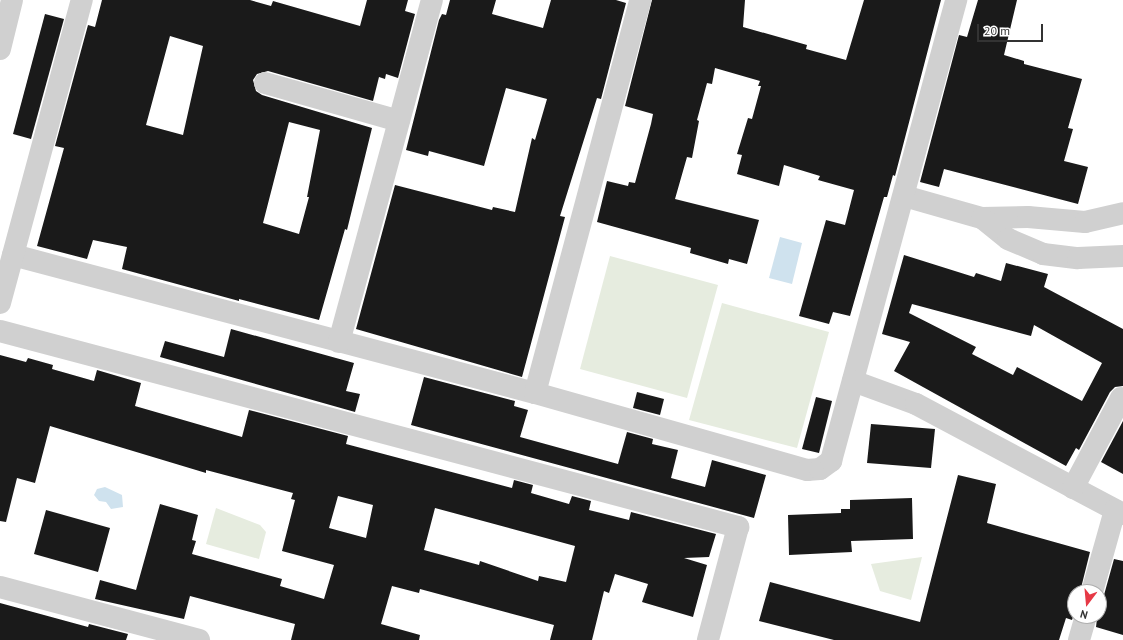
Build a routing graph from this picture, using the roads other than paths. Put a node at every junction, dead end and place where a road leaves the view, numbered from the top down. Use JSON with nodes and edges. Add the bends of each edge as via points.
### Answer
{"nodes":[{"id":1,"x":12,"y":0,"type":"edge"},
{"id":2,"x":82,"y":0,"type":"edge"},
{"id":3,"x":432,"y":0,"type":"edge"},
{"id":4,"x":640,"y":0,"type":"edge"},
{"id":5,"x":956,"y":0,"type":"edge"},
{"id":6,"x":0,"y":49,"type":"edge"},
{"id":7,"x":265,"y":83,"type":"dead end"},
{"id":8,"x":399,"y":121,"type":"junction"},
{"id":9,"x":904,"y":196,"type":"junction"},
{"id":10,"x":1123,"y":213,"type":"edge"},
{"id":11,"x":982,"y":218,"type":"junction"},
{"id":12,"x":13,"y":255,"type":"junction"},
{"id":13,"x":1123,"y":256,"type":"edge"},
{"id":14,"x":0,"y":303,"type":"edge"},
{"id":15,"x":0,"y":331,"type":"edge"},
{"id":16,"x":339,"y":342,"type":"junction"},
{"id":17,"x":853,"y":381,"type":"junction"},
{"id":18,"x":535,"y":394,"type":"junction"},
{"id":19,"x":1121,"y":398,"type":"dead end"},
{"id":20,"x":1073,"y":488,"type":"junction"},
{"id":21,"x":1119,"y":512,"type":"edge"},
{"id":22,"x":1095,"y":584,"type":"edge"},
{"id":23,"x":0,"y":587,"type":"edge"},
{"id":24,"x":1084,"y":624,"type":"edge"},
{"id":25,"x":199,"y":640,"type":"edge"},
{"id":26,"x":708,"y":640,"type":"edge"},
{"id":27,"x":1079,"y":640,"type":"edge"}],
"edges":[{"from":1,"to":6,"type":"lane"},
{"from":2,"to":12,"type":"lane"},
{"from":3,"to":8,"type":"lane"},
{"from":4,"to":18,"type":"lane"},
{"from":5,"to":9,"type":"lane"},
{"from":7,"to":8,"type":"lane"},
{"from":8,"to":16,"type":"lane"},
{"from":9,"to":11,"type":"lane"},
{"from":9,"to":17,"type":"lane"},
{"from":10,"to":11,"type":"lane","via":[[1085,222],[1028,217]]},
{"from":11,"to":13,"type":"lane","via":[[1008,239],[1043,254],[1078,258]]},
{"from":12,"to":14,"type":"lane"},
{"from":12,"to":16,"type":"lane"},
{"from":15,"to":26,"type":"lane","via":[[738,527]]},
{"from":16,"to":18,"type":"lane"},
{"from":17,"to":18,"type":"lane","via":[[831,461],[826,466],[814,470]]},
{"from":17,"to":20,"type":"lane","via":[[916,404]]},
{"from":19,"to":20,"type":"lane"},
{"from":20,"to":21,"type":"lane"},
{"from":21,"to":22,"type":"lane"},
{"from":23,"to":25,"type":"lane"},
{"from":24,"to":27,"type":"lane"}]}
